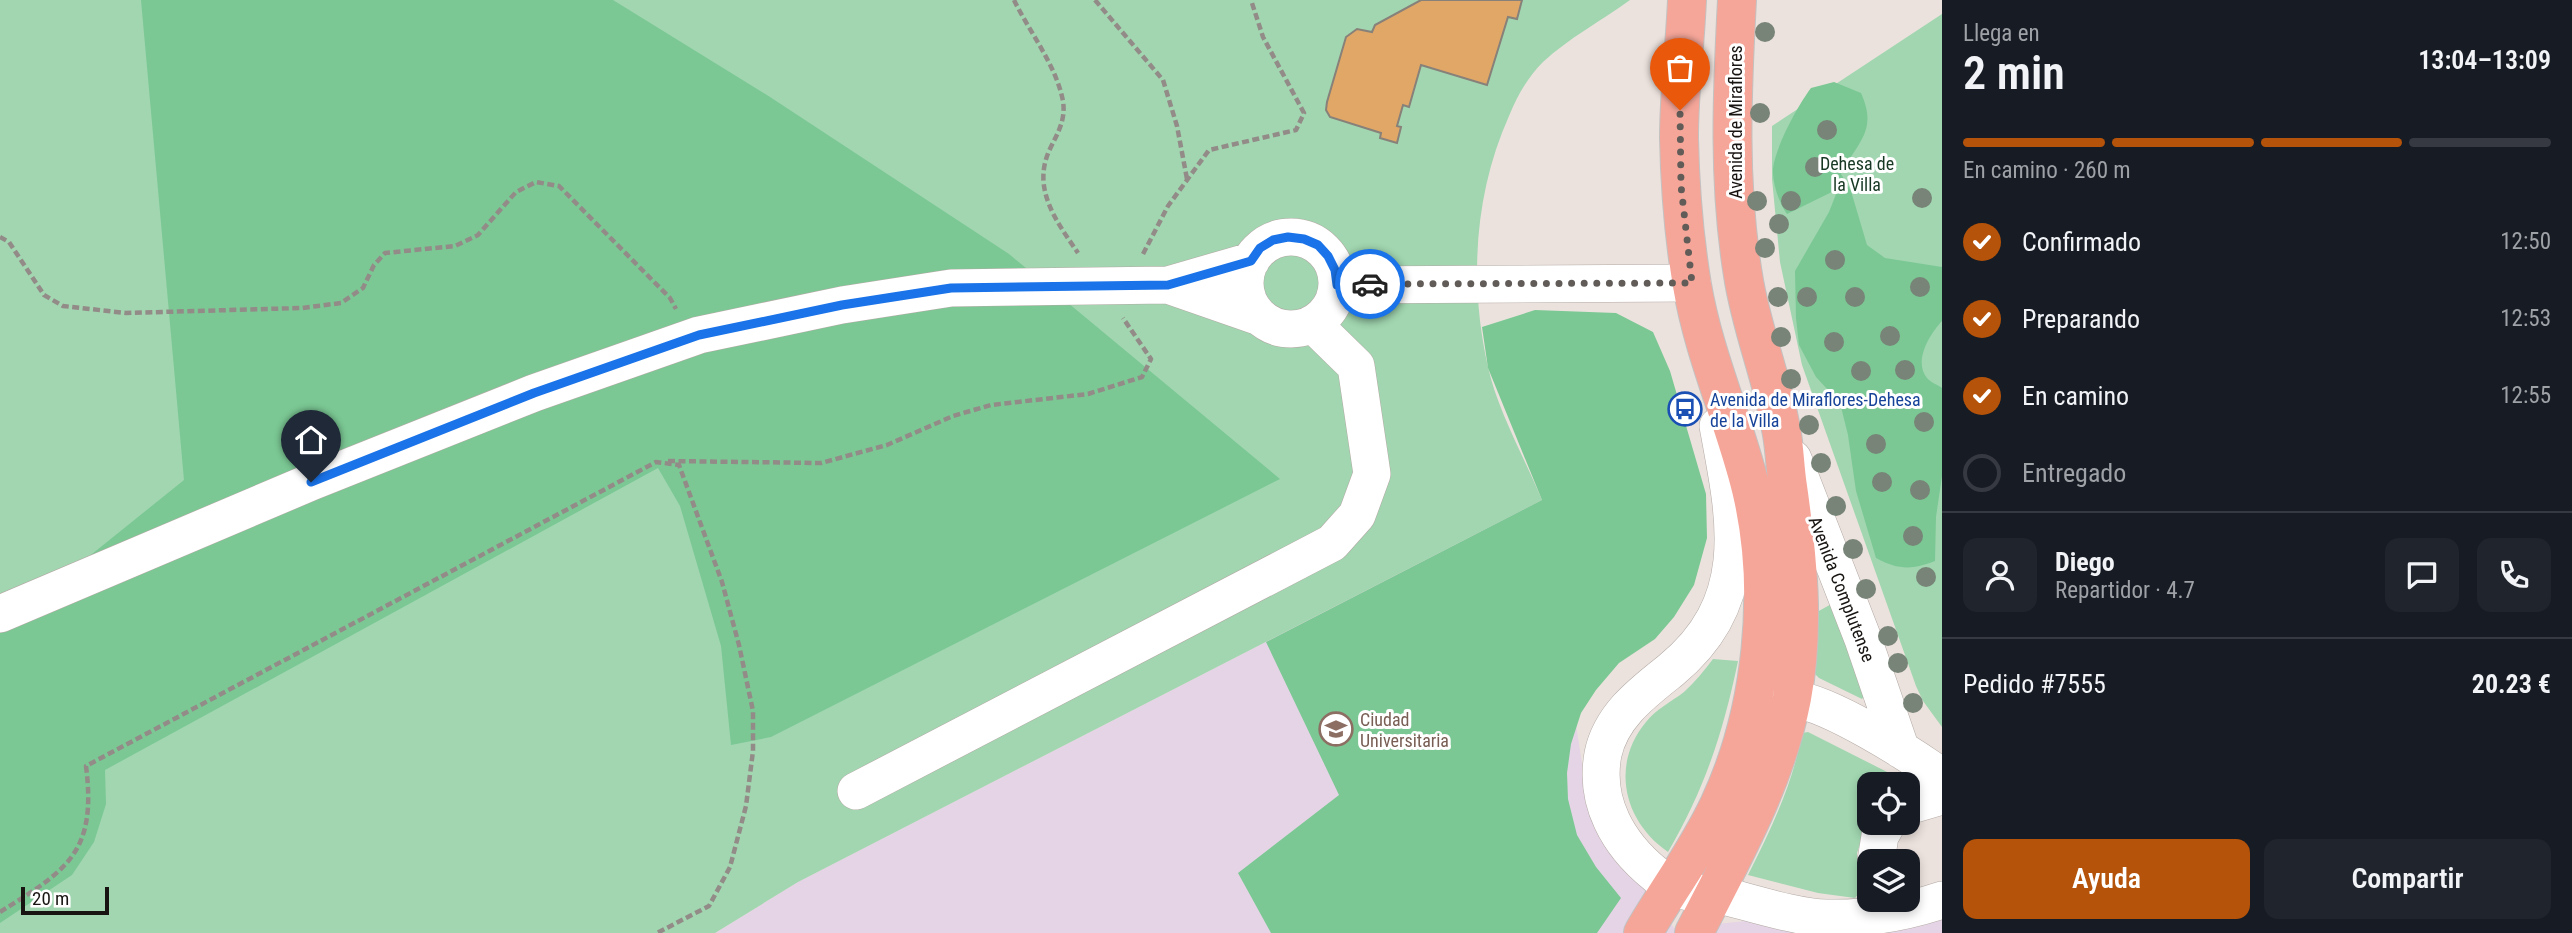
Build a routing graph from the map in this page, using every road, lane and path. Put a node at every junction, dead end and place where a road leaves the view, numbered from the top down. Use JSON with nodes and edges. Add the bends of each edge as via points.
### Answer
{"nodes":[{"id":1,"x":1014,"y":0,"type":"edge"},
{"id":2,"x":1095,"y":0,"type":"edge"},
{"id":3,"x":1251,"y":0,"type":"edge"},
{"id":4,"x":1687,"y":0,"type":"edge"},
{"id":5,"x":1737,"y":0,"type":"edge"},
{"id":6,"x":1187,"y":180,"type":"junction"},
{"id":7,"x":0,"y":237,"type":"edge"},
{"id":8,"x":1251,"y":261,"type":"junction"},
{"id":9,"x":1692,"y":283,"type":"junction"},
{"id":10,"x":1113,"y":285,"type":"junction"},
{"id":11,"x":1168,"y":285,"type":"junction"},
{"id":12,"x":1337,"y":285,"type":"junction"},
{"id":13,"x":1259,"y":317,"type":"junction"},
{"id":14,"x":1313,"y":324,"type":"junction"},
{"id":15,"x":690,"y":338,"type":"junction"},
{"id":16,"x":1710,"y":364,"type":"junction"},
{"id":17,"x":1781,"y":428,"type":"junction"},
{"id":18,"x":656,"y":462,"type":"junction"},
{"id":19,"x":0,"y":614,"type":"edge"},
{"id":20,"x":1791,"y":699,"type":"junction"},
{"id":21,"x":1752,"y":707,"type":"junction"},
{"id":22,"x":1901,"y":750,"type":"junction"},
{"id":23,"x":1942,"y":777,"type":"edge"},
{"id":24,"x":856,"y":791,"type":"dead end"},
{"id":25,"x":1942,"y":796,"type":"edge"},
{"id":26,"x":1920,"y":803,"type":"edge"},
{"id":27,"x":1671,"y":887,"type":"junction"},
{"id":28,"x":1714,"y":894,"type":"junction"},
{"id":29,"x":1942,"y":900,"type":"edge"},
{"id":30,"x":0,"y":912,"type":"edge"},
{"id":31,"x":1890,"y":915,"type":"edge"},
{"id":32,"x":657,"y":933,"type":"edge"},
{"id":33,"x":1643,"y":933,"type":"edge"},
{"id":34,"x":1694,"y":933,"type":"edge"}],
"edges":[{"from":1,"to":10,"type":"path","via":[[1057,79],[1063,104],[1062,130],[1042,175],[1044,194],[1058,223]]},
{"from":2,"to":6,"type":"path","via":[[1163,80]]},
{"from":3,"to":6,"type":"path","via":[[1264,37],[1304,113],[1296,130],[1209,150]]},
{"from":4,"to":9,"type":"main road","via":[[1679,138]]},
{"from":5,"to":17,"type":"main road","name":"Avenida de Miraflores","via":[[1731,110],[1735,216],[1749,309]]},
{"from":6,"to":10,"type":"path"},
{"from":7,"to":15,"type":"path","via":[[9,242],[44,295],[63,306],[126,313],[302,308],[341,303],[363,288],[385,253],[454,246],[478,234],[516,192],[536,182],[559,186],[670,298]]},
{"from":8,"to":11,"type":"street"},
{"from":8,"to":12,"type":"street","via":[[1273,240],[1304,239],[1328,256]]},
{"from":8,"to":13,"type":"street","via":[[1245,290]]},
{"from":9,"to":12,"type":"street"},
{"from":9,"to":16,"type":"main road"},
{"from":10,"to":11,"type":"street"},
{"from":10,"to":15,"type":"street","via":[[951,288],[842,305]]},
{"from":10,"to":18,"type":"path","via":[[1151,359],[1142,377],[1088,394],[992,405],[953,416],[887,445],[821,463]]},
{"from":11,"to":13,"type":"street"},
{"from":12,"to":14,"type":"street","via":[[1334,300]]},
{"from":13,"to":14,"type":"street","via":[[1285,329]]},
{"from":14,"to":24,"type":"street","via":[[1356,366],[1372,474],[1357,515],[1332,543]]},
{"from":15,"to":19,"type":"street","via":[[521,397]]},
{"from":16,"to":21,"type":"main road","via":[[1751,490],[1760,551],[1760,646]]},
{"from":16,"to":27,"type":"street","via":[[1735,524],[1730,579],[1712,621],[1689,654],[1621,715],[1607,742],[1601,771],[1605,811],[1642,864]]},
{"from":17,"to":20,"type":"main road","name":"Avenida de Miraflores","via":[[1800,597]]},
{"from":17,"to":22,"type":"street","name":"Avenida Complutense"},
{"from":18,"to":30,"type":"path","via":[[86,766],[87,821],[69,863]]},
{"from":18,"to":32,"type":"path","via":[[680,465],[722,582],[753,711],[746,806],[730,867],[709,906]]},
{"from":20,"to":21,"type":"street"},
{"from":20,"to":22,"type":"street","via":[[1819,706]]},
{"from":20,"to":28,"type":"main road","name":"Avenida de Miraflores","via":[[1761,796]]},
{"from":21,"to":27,"type":"main road","via":[[1719,804]]},
{"from":22,"to":23,"type":"street"},
{"from":25,"to":26,"type":"street"},
{"from":27,"to":28,"type":"street"},
{"from":27,"to":33,"type":"main road"},
{"from":28,"to":31,"type":"street","via":[[1826,919]]},
{"from":28,"to":34,"type":"main road","name":"Avenida de Miraflores"},
{"from":29,"to":31,"type":"street"}]}
